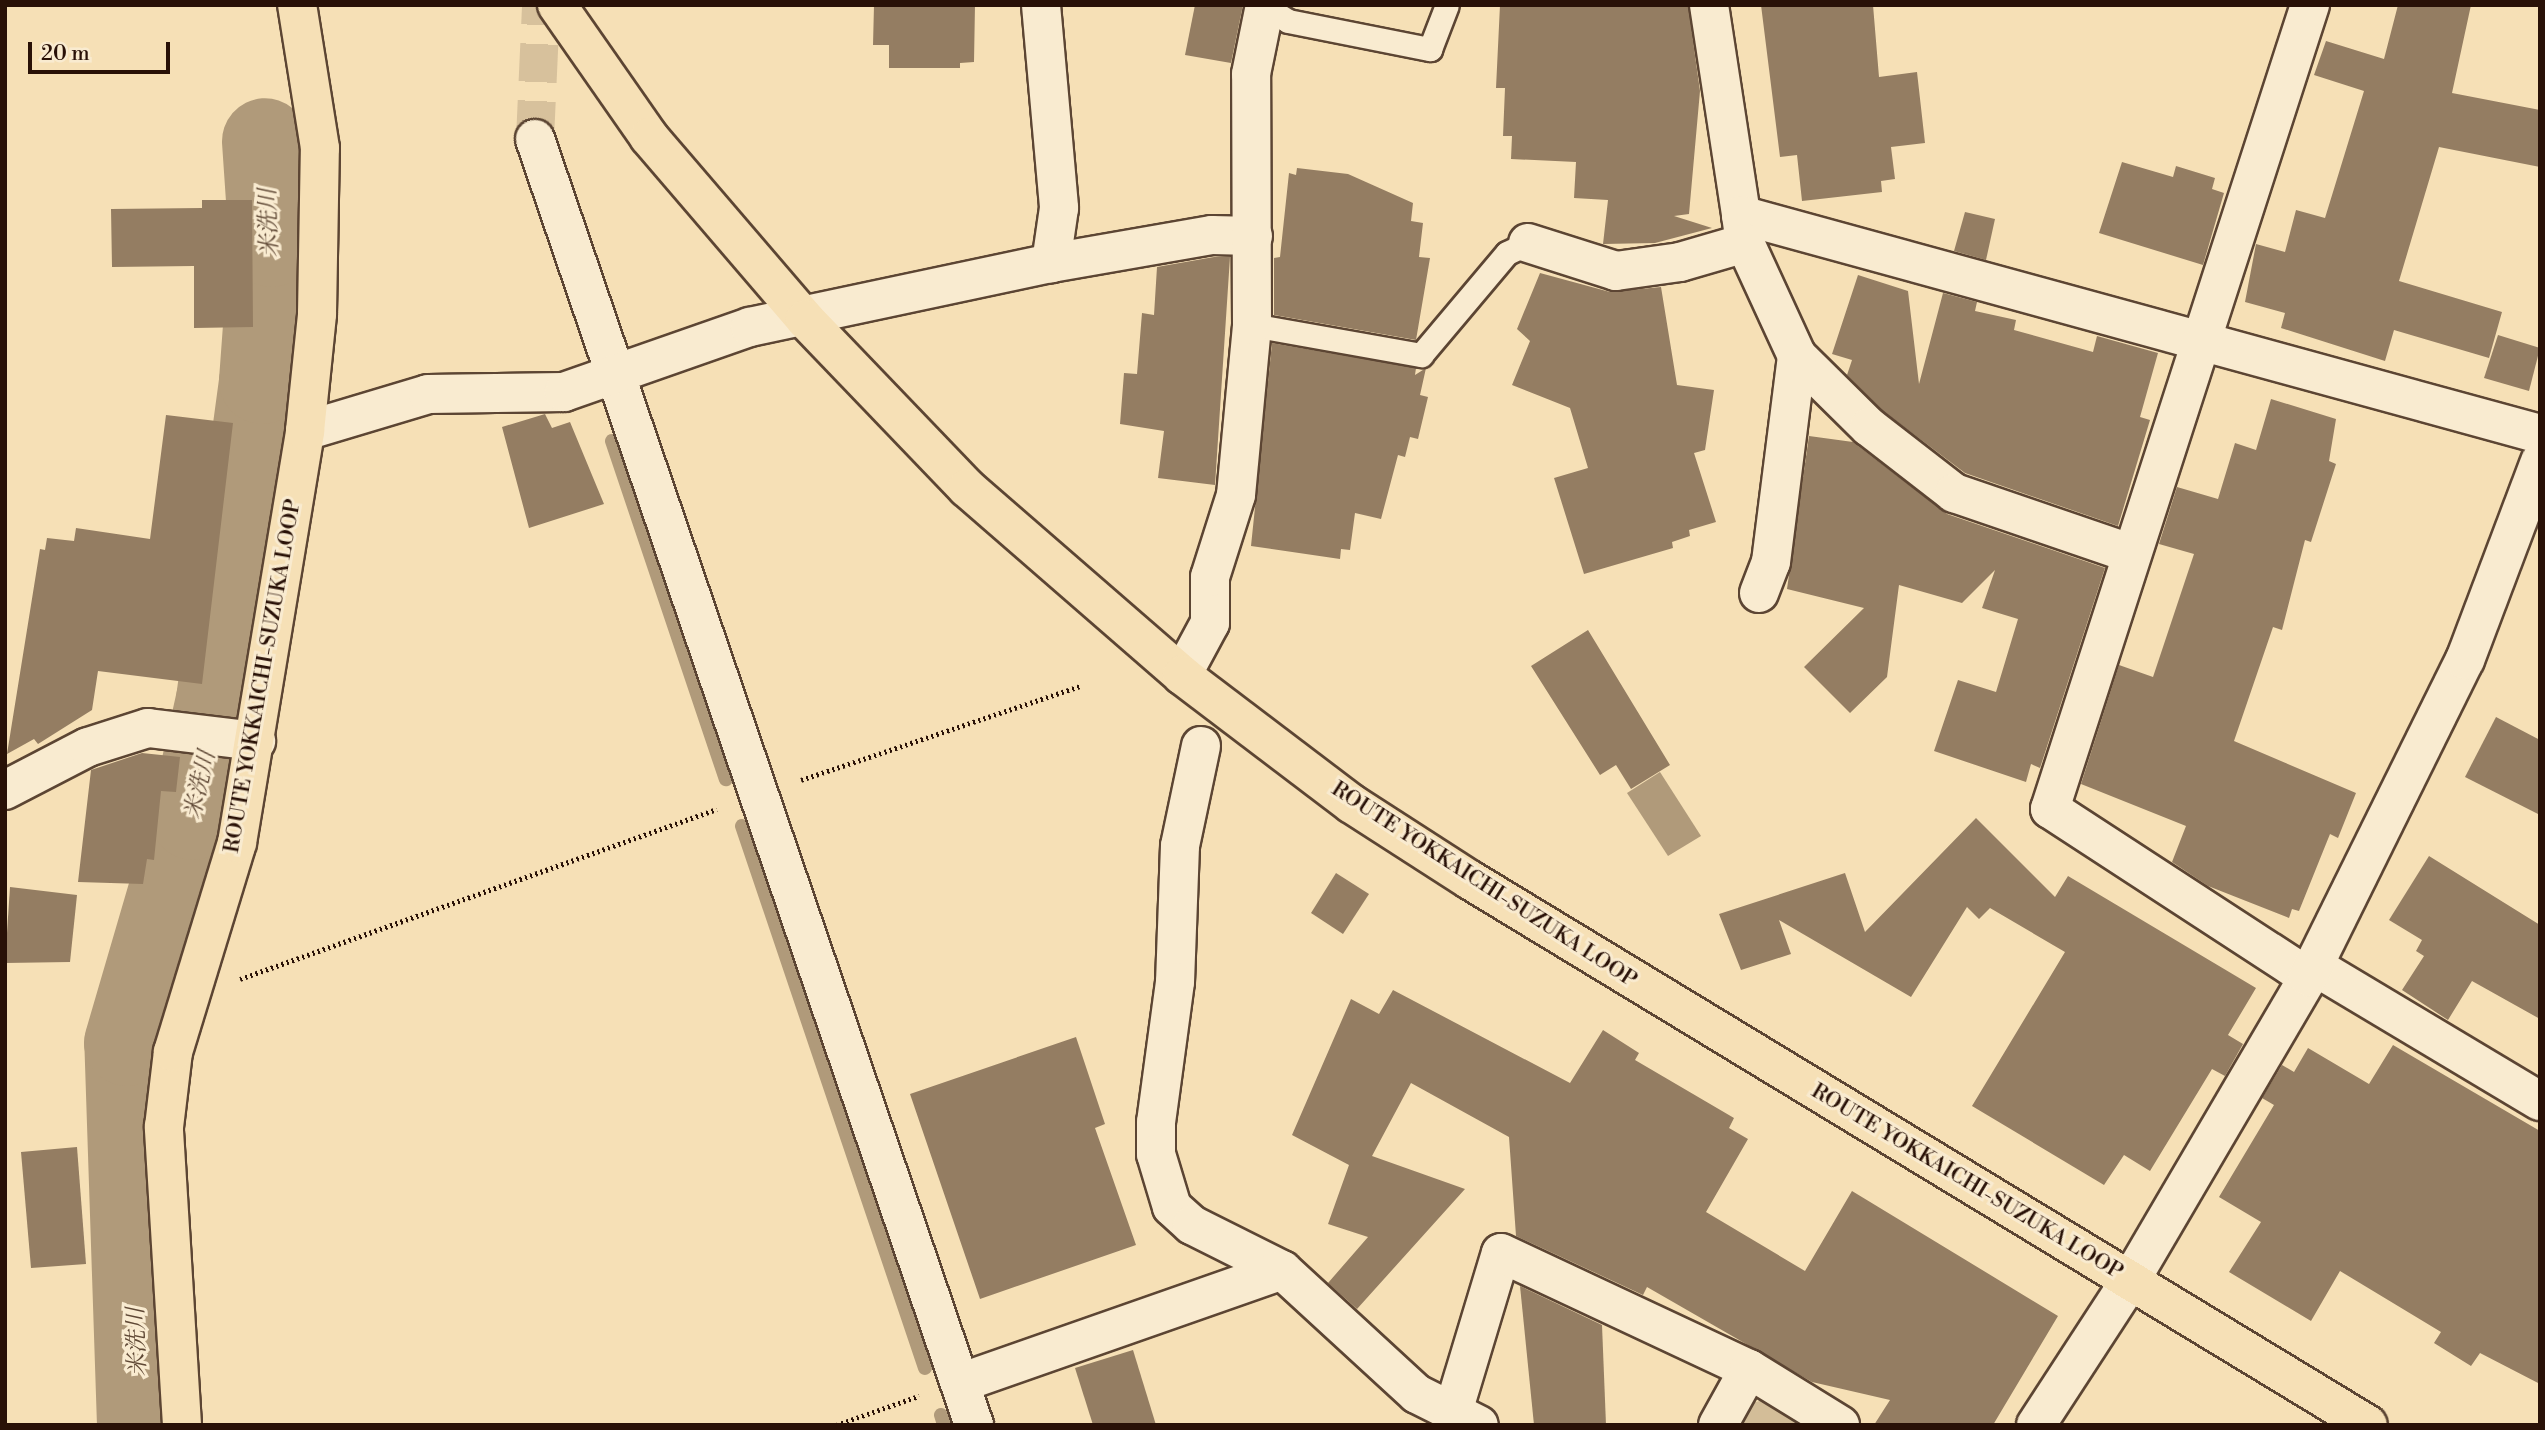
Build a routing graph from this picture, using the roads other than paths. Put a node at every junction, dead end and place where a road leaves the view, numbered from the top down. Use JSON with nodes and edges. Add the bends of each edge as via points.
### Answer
{"nodes":[{"id":1,"x":297,"y":5,"type":"edge"},
{"id":2,"x":557,"y":5,"type":"edge"},
{"id":3,"x":1041,"y":5,"type":"edge"},
{"id":4,"x":1447,"y":5,"type":"edge"},
{"id":5,"x":1709,"y":5,"type":"edge"},
{"id":6,"x":2310,"y":5,"type":"edge"},
{"id":7,"x":1264,"y":6,"type":"edge"},
{"id":8,"x":535,"y":139,"type":"tunnel mouth"},
{"id":9,"x":1743,"y":229,"type":"junction"},
{"id":10,"x":1253,"y":236,"type":"junction"},
{"id":11,"x":1528,"y":243,"type":"joint"},
{"id":12,"x":1051,"y":263,"type":"junction"},
{"id":13,"x":805,"y":319,"type":"junction"},
{"id":14,"x":1252,"y":325,"type":"junction"},
{"id":15,"x":2201,"y":338,"type":"junction"},
{"id":16,"x":1797,"y":356,"type":"junction"},
{"id":17,"x":619,"y":378,"type":"junction"},
{"id":18,"x":304,"y":431,"type":"junction"},
{"id":19,"x":2540,"y":434,"type":"edge"},
{"id":20,"x":2540,"y":462,"type":"edge"},
{"id":21,"x":2132,"y":554,"type":"junction"},
{"id":22,"x":1759,"y":593,"type":"dead end"},
{"id":23,"x":1182,"y":675,"type":"junction"},
{"id":24,"x":246,"y":739,"type":"junction"},
{"id":25,"x":1201,"y":746,"type":"dead end"},
{"id":26,"x":5,"y":790,"type":"edge"},
{"id":27,"x":2311,"y":971,"type":"junction"},
{"id":28,"x":2540,"y":1101,"type":"edge"},
{"id":29,"x":1282,"y":1270,"type":"junction"},
{"id":30,"x":2130,"y":1281,"type":"junction"},
{"id":31,"x":1749,"y":1369,"type":"junction"},
{"id":32,"x":960,"y":1382,"type":"junction"},
{"id":33,"x":1466,"y":1420,"type":"edge"},
{"id":34,"x":182,"y":1425,"type":"edge"},
{"id":35,"x":974,"y":1425,"type":"edge"},
{"id":36,"x":1718,"y":1425,"type":"edge"},
{"id":37,"x":1840,"y":1425,"type":"edge"},
{"id":38,"x":2036,"y":1425,"type":"edge"},
{"id":39,"x":2368,"y":1425,"type":"edge"}],
"edges":[{"from":1,"to":18,"type":"main road","name":"ROUTE YOKKAICHI-SUZUKA LOOP","via":[[320,148],[317,314]]},
{"from":2,"to":13,"type":"main road","name":"ROUTE YOKKAICHI-SUZUKA LOOP","via":[[649,137]]},
{"from":3,"to":12,"type":"street","via":[[1059,208]]},
{"from":4,"to":7,"type":"lane","via":[[1430,49],[1288,20]]},
{"from":5,"to":9,"type":"street"},
{"from":6,"to":15,"type":"street"},
{"from":7,"to":10,"type":"street","via":[[1251,74]]},
{"from":8,"to":17,"type":"street"},
{"from":9,"to":11,"type":"street","via":[[1679,262],[1616,271]]},
{"from":9,"to":15,"type":"street"},
{"from":9,"to":16,"type":"street"},
{"from":10,"to":12,"type":"street","via":[[1212,235]]},
{"from":10,"to":14,"type":"street"},
{"from":11,"to":14,"type":"lane","via":[[1507,253],[1421,355]]},
{"from":12,"to":13,"type":"street"},
{"from":13,"to":17,"type":"street","via":[[750,327]]},
{"from":13,"to":23,"type":"main road","name":"ROUTE YOKKAICHI-SUZUKA LOOP","via":[[967,488]]},
{"from":14,"to":23,"type":"street","via":[[1236,495],[1210,577],[1210,624]]},
{"from":15,"to":19,"type":"street"},
{"from":15,"to":21,"type":"street"},
{"from":16,"to":21,"type":"street","via":[[1869,426],[1954,493]]},
{"from":16,"to":22,"type":"street","via":[[1771,562]]},
{"from":17,"to":18,"type":"street","via":[[564,393],[428,394]]},
{"from":17,"to":32,"type":"street"},
{"from":18,"to":24,"type":"main road","name":"ROUTE YOKKAICHI-SUZUKA LOOP"},
{"from":20,"to":27,"type":"street","via":[[2465,660]]},
{"from":21,"to":27,"type":"street","via":[[2050,809]]},
{"from":23,"to":30,"type":"main road","name":"ROUTE YOKKAICHI-SUZUKA LOOP","via":[[1352,804],[1469,880]]},
{"from":24,"to":26,"type":"street","via":[[148,727],[116,736]]},
{"from":24,"to":34,"type":"main road","name":"ROUTE YOKKAICHI-SUZUKA LOOP","via":[[237,843],[187,998],[164,1127]]},
{"from":25,"to":29,"type":"street","via":[[1181,846],[1175,982],[1156,1154],[1172,1207],[1192,1225]]},
{"from":27,"to":28,"type":"street"},
{"from":27,"to":30,"type":"street"},
{"from":29,"to":32,"type":"street"},
{"from":29,"to":33,"type":"street","via":[[1417,1394]]},
{"from":30,"to":38,"type":"street"},
{"from":30,"to":39,"type":"main road","name":"ROUTE YOKKAICHI-SUZUKA LOOP"},
{"from":31,"to":33,"type":"street","via":[[1501,1253]]},
{"from":31,"to":36,"type":"street"},
{"from":31,"to":37,"type":"street"},
{"from":32,"to":35,"type":"street"}]}
